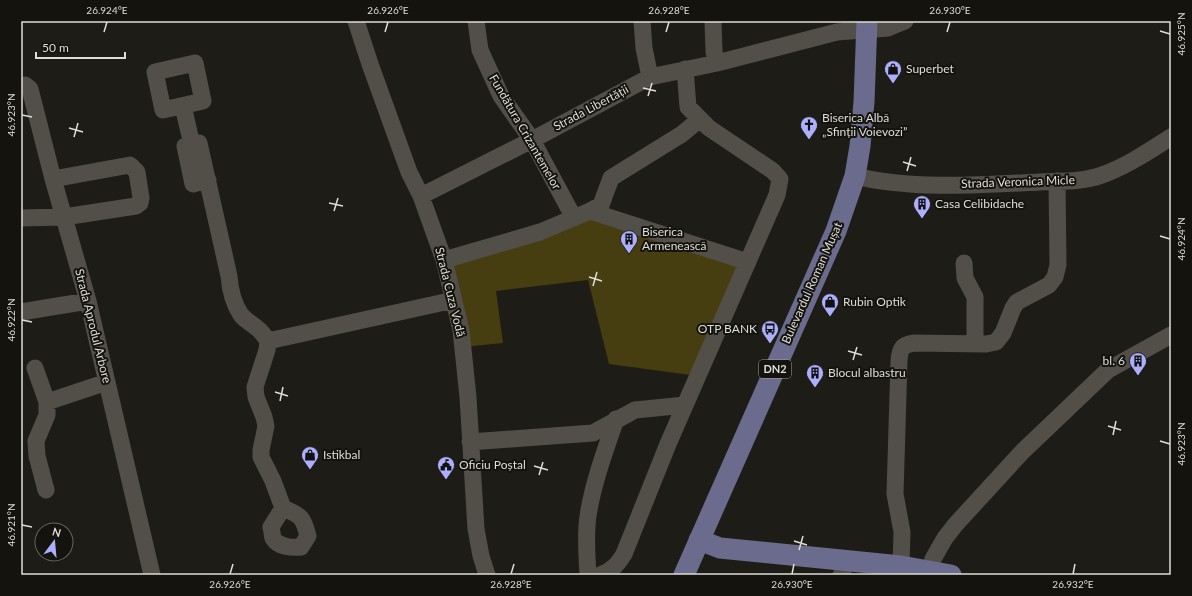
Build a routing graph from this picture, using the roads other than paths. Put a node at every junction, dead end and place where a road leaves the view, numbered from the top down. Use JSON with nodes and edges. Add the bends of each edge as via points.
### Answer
{"nodes":[{"id":1,"x":356,"y":21,"type":"edge"},
{"id":2,"x":476,"y":21,"type":"edge"},
{"id":3,"x":642,"y":21,"type":"edge"},
{"id":4,"x":713,"y":21,"type":"edge"},
{"id":5,"x":904,"y":21,"type":"edge"},
{"id":6,"x":866,"y":25,"type":"edge"},
{"id":7,"x":717,"y":63,"type":"junction"},
{"id":8,"x":685,"y":69,"type":"junction"},
{"id":9,"x":650,"y":77,"type":"junction"},
{"id":10,"x":21,"y":86,"type":"edge"},
{"id":11,"x":183,"y":106,"type":"dead end"},
{"id":12,"x":700,"y":119,"type":"junction"},
{"id":13,"x":1171,"y":137,"type":"edge"},
{"id":14,"x":532,"y":140,"type":"junction"},
{"id":15,"x":855,"y":176,"type":"junction"},
{"id":16,"x":53,"y":179,"type":"junction"},
{"id":17,"x":1057,"y":181,"type":"junction"},
{"id":18,"x":421,"y":196,"type":"junction"},
{"id":19,"x":590,"y":211,"type":"junction"},
{"id":20,"x":64,"y":216,"type":"junction"},
{"id":21,"x":21,"y":218,"type":"edge"},
{"id":22,"x":574,"y":218,"type":"junction"},
{"id":23,"x":444,"y":260,"type":"junction"},
{"id":24,"x":748,"y":262,"type":"junction"},
{"id":25,"x":964,"y":262,"type":"dead end"},
{"id":26,"x":454,"y":300,"type":"junction"},
{"id":27,"x":88,"y":301,"type":"junction"},
{"id":28,"x":21,"y":312,"type":"edge"},
{"id":29,"x":1171,"y":335,"type":"edge"},
{"id":30,"x":275,"y":340,"type":"junction"},
{"id":31,"x":974,"y":344,"type":"junction"},
{"id":32,"x":35,"y":368,"type":"dead end"},
{"id":33,"x":107,"y":382,"type":"junction"},
{"id":34,"x":47,"y":402,"type":"junction"},
{"id":35,"x":685,"y":404,"type":"junction"},
{"id":36,"x":616,"y":419,"type":"junction"},
{"id":37,"x":470,"y":442,"type":"junction"},
{"id":38,"x":46,"y":490,"type":"dead end"},
{"id":39,"x":283,"y":508,"type":"dead end"},
{"id":40,"x":699,"y":540,"type":"junction"},
{"id":41,"x":901,"y":566,"type":"junction"},
{"id":42,"x":843,"y":571,"type":"edge"},
{"id":43,"x":930,"y":573,"type":"edge"},
{"id":44,"x":152,"y":575,"type":"edge"},
{"id":45,"x":487,"y":575,"type":"edge"},
{"id":46,"x":588,"y":575,"type":"edge"},
{"id":47,"x":600,"y":575,"type":"edge"},
{"id":48,"x":684,"y":575,"type":"edge"},
{"id":49,"x":951,"y":575,"type":"edge"}],
"edges":[{"from":1,"to":18,"type":"street","name":"Strada Cuza Vodă","via":[[409,172]]},
{"from":2,"to":14,"type":"street","name":"Fundătura Crizantemelor","via":[[480,50],[501,96]]},
{"from":3,"to":9,"type":"street"},
{"from":4,"to":7,"type":"street"},
{"from":5,"to":6,"type":"street","name":"Strada Libertății","via":[[888,28]]},
{"from":6,"to":7,"type":"street","name":"Strada Libertății"},
{"from":6,"to":15,"type":"main road","name":"Bulevardul Roman Mușat","number":"DN2","via":[[864,102]]},
{"from":7,"to":8,"type":"street","name":"Strada Libertății"},
{"from":8,"to":9,"type":"street","name":"Strada Libertății"},
{"from":8,"to":12,"type":"street","via":[[688,107]]},
{"from":9,"to":14,"type":"street","name":"Strada Libertății"},
{"from":10,"to":16,"type":"street","name":"Strada Aprodul Arbore","via":[[25,85],[30,90]]},
{"from":11,"to":30,"type":"street","via":[[192,144],[185,146],[193,184],[208,180],[230,290],[241,315]]},
{"from":12,"to":19,"type":"street","via":[[682,134],[611,178],[601,205]]},
{"from":12,"to":24,"type":"street","via":[[709,128],[773,171],[780,179],[777,195]]},
{"from":13,"to":17,"type":"street","name":"Strada Veronica Micle","via":[[1124,166],[1101,175],[1083,180]]},
{"from":14,"to":18,"type":"street","name":"Strada Libertății"},
{"from":14,"to":22,"type":"street","name":"Fundătura Crizantemelor"},
{"from":15,"to":17,"type":"street","name":"Strada Veronica Micle","via":[[876,181],[930,185]]},
{"from":15,"to":40,"type":"main road","name":"Bulevardul Roman Mușat","number":"DN2","via":[[836,231]]},
{"from":16,"to":20,"type":"street","name":"Strada Aprodul Arbore"},
{"from":16,"to":20,"type":"street","via":[[130,165],[137,172],[141,198],[136,206]]},
{"from":17,"to":31,"type":"street","via":[[1058,265],[1055,277],[1049,285],[1017,302],[1003,333],[996,342]]},
{"from":18,"to":23,"type":"street","name":"Strada Cuza Vodă"},
{"from":19,"to":22,"type":"street"},
{"from":19,"to":24,"type":"street"},
{"from":20,"to":21,"type":"street"},
{"from":20,"to":27,"type":"street","name":"Strada Aprodul Arbore"},
{"from":22,"to":23,"type":"street","via":[[540,232]]},
{"from":23,"to":26,"type":"street","name":"Strada Cuza Vodă"},
{"from":24,"to":35,"type":"street"},
{"from":25,"to":31,"type":"street","via":[[965,278],[975,298]]},
{"from":26,"to":30,"type":"street"},
{"from":26,"to":37,"type":"street","name":"Strada Cuza Vodă","via":[[461,330]]},
{"from":27,"to":28,"type":"street"},
{"from":27,"to":33,"type":"street","name":"Strada Aprodul Arbore"},
{"from":29,"to":43,"type":"street","via":[[1108,370],[1022,452],[944,538],[933,559]]},
{"from":30,"to":39,"type":"street","via":[[267,350],[255,387],[266,426],[261,457],[274,481]]},
{"from":31,"to":41,"type":"street","via":[[914,343],[908,344],[899,353],[895,494],[902,532]]},
{"from":32,"to":34,"type":"street"},
{"from":33,"to":34,"type":"street"},
{"from":33,"to":44,"type":"street","name":"Strada Aprodul Arbore"},
{"from":34,"to":38,"type":"street","via":[[47,415],[36,441],[37,456]]},
{"from":35,"to":36,"type":"street","via":[[635,410]]},
{"from":35,"to":47,"type":"street","via":[[624,554],[609,572]]},
{"from":36,"to":37,"type":"street","via":[[593,433]]},
{"from":36,"to":46,"type":"street","via":[[594,483],[588,516]]},
{"from":37,"to":45,"type":"street","name":"Strada Cuza Vodă","via":[[476,529]]},
{"from":40,"to":42,"type":"main road","via":[[720,548]]},
{"from":40,"to":48,"type":"main road","name":"Bulevardul Roman Mușat","number":"DN2"},
{"from":41,"to":42,"type":"main road"},
{"from":41,"to":43,"type":"main road"},
{"from":43,"to":49,"type":"main road"}]}
